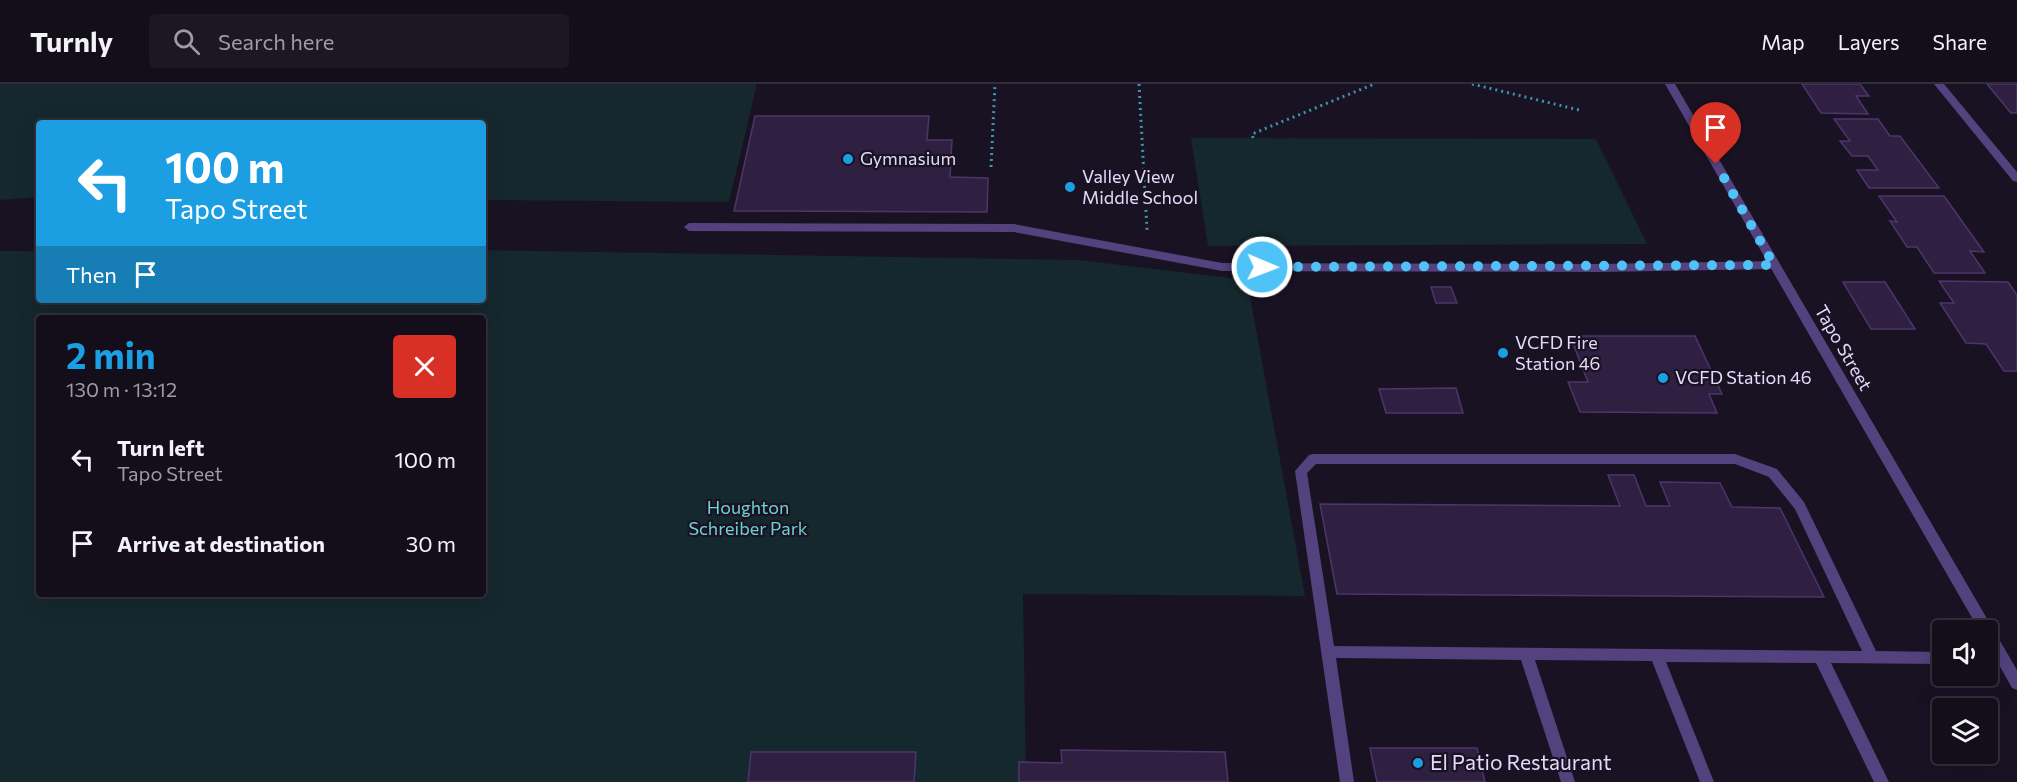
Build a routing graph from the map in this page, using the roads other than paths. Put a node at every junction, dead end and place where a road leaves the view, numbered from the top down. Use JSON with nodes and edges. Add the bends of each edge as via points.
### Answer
{"nodes":[{"id":1,"x":1670,"y":84,"type":"edge"},
{"id":2,"x":1939,"y":84,"type":"edge"},
{"id":3,"x":2017,"y":180,"type":"edge"},
{"id":4,"x":689,"y":227,"type":"dead end"},
{"id":5,"x":1774,"y":265,"type":"junction"},
{"id":6,"x":1981,"y":620,"type":"edge"},
{"id":7,"x":1998,"y":651,"type":"edge"},
{"id":8,"x":1328,"y":652,"type":"junction"},
{"id":9,"x":1526,"y":654,"type":"junction"},
{"id":10,"x":1656,"y":655,"type":"junction"},
{"id":11,"x":1820,"y":656,"type":"junction"},
{"id":12,"x":1872,"y":657,"type":"junction"},
{"id":13,"x":1932,"y":658,"type":"edge"},
{"id":14,"x":1998,"y":658,"type":"edge"},
{"id":15,"x":2002,"y":658,"type":"junction"},
{"id":16,"x":2017,"y":684,"type":"edge"},
{"id":17,"x":1347,"y":782,"type":"edge"},
{"id":18,"x":1568,"y":782,"type":"edge"},
{"id":19,"x":1707,"y":782,"type":"edge"},
{"id":20,"x":1882,"y":782,"type":"edge"}],
"edges":[{"from":1,"to":5,"type":"street","name":"Tapo Street"},
{"from":2,"to":3,"type":"street"},
{"from":4,"to":5,"type":"street","via":[[1014,228],[1222,267]]},
{"from":5,"to":6,"type":"street","name":"Tapo Street"},
{"from":7,"to":15,"type":"street","name":"Tapo Street"},
{"from":8,"to":9,"type":"street"},
{"from":8,"to":12,"type":"street","via":[[1301,471],[1313,459],[1735,459],[1773,473],[1800,506]]},
{"from":8,"to":17,"type":"street"},
{"from":9,"to":10,"type":"street"},
{"from":9,"to":18,"type":"street"},
{"from":10,"to":11,"type":"street"},
{"from":10,"to":19,"type":"street"},
{"from":11,"to":12,"type":"street"},
{"from":11,"to":20,"type":"street"},
{"from":12,"to":13,"type":"street"},
{"from":14,"to":15,"type":"street"},
{"from":15,"to":16,"type":"street","name":"Tapo Street"}]}
